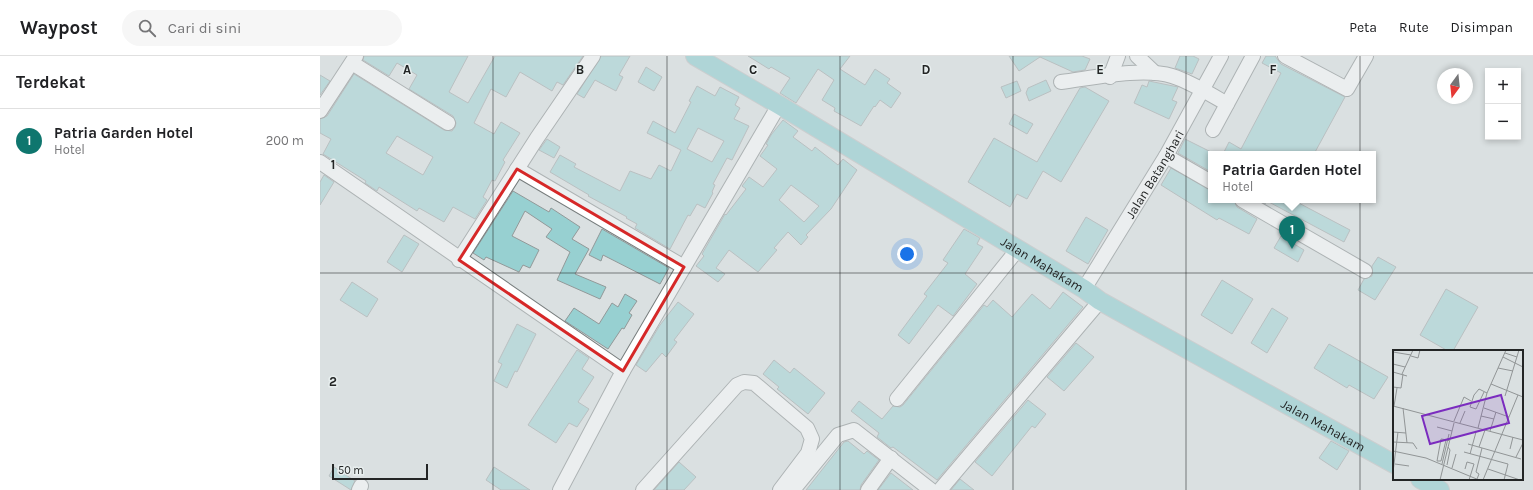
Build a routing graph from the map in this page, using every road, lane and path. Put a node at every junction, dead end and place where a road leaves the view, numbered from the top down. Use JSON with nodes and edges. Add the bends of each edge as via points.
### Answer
{"nodes":[{"id":1,"x":593,"y":56,"type":"edge"},
{"id":2,"x":695,"y":56,"type":"edge"},
{"id":3,"x":1118,"y":56,"type":"edge"},
{"id":4,"x":1137,"y":56,"type":"edge"},
{"id":5,"x":1221,"y":56,"type":"edge"},
{"id":6,"x":1253,"y":56,"type":"edge"},
{"id":7,"x":1366,"y":56,"type":"edge"},
{"id":8,"x":1288,"y":57,"type":"edge"},
{"id":9,"x":354,"y":60,"type":"edge"},
{"id":10,"x":1155,"y":73,"type":"junction"},
{"id":11,"x":1110,"y":76,"type":"junction"},
{"id":12,"x":1061,"y":82,"type":"dead end"},
{"id":13,"x":1202,"y":90,"type":"junction"},
{"id":14,"x":1227,"y":104,"type":"junction"},
{"id":15,"x":779,"y":105,"type":"junction"},
{"id":16,"x":320,"y":111,"type":"edge"},
{"id":17,"x":448,"y":123,"type":"dead end"},
{"id":18,"x":1214,"y":130,"type":"dead end"},
{"id":19,"x":1166,"y":156,"type":"junction"},
{"id":20,"x":320,"y":162,"type":"edge"},
{"id":21,"x":517,"y":169,"type":"junction"},
{"id":22,"x":1208,"y":180,"type":"edge"},
{"id":23,"x":1247,"y":203,"type":"edge"},
{"id":24,"x":1018,"y":249,"type":"junction"},
{"id":25,"x":459,"y":260,"type":"junction"},
{"id":26,"x":684,"y":267,"type":"junction"},
{"id":27,"x":1365,"y":271,"type":"dead end"},
{"id":28,"x":1084,"y":289,"type":"junction"},
{"id":29,"x":1100,"y":301,"type":"junction"},
{"id":30,"x":623,"y":371,"type":"junction"},
{"id":31,"x":897,"y":399,"type":"dead end"},
{"id":32,"x":891,"y":458,"type":"junction"},
{"id":33,"x":1393,"y":463,"type":"edge"},
{"id":34,"x":1422,"y":480,"type":"edge"},
{"id":35,"x":560,"y":490,"type":"edge"},
{"id":36,"x":643,"y":490,"type":"edge"},
{"id":37,"x":780,"y":490,"type":"edge"},
{"id":38,"x":793,"y":490,"type":"edge"},
{"id":39,"x":868,"y":490,"type":"edge"},
{"id":40,"x":931,"y":490,"type":"edge"},
{"id":41,"x":940,"y":490,"type":"edge"},
{"id":42,"x":1440,"y":490,"type":"edge"}],
"edges":[{"from":1,"to":21,"type":"street"},
{"from":2,"to":15,"type":"main road","name":"Jalan Mahakam"},
{"from":3,"to":11,"type":"street"},
{"from":4,"to":10,"type":"street"},
{"from":5,"to":13,"type":"street","name":"Jalan Batanghari"},
{"from":6,"to":14,"type":"street"},
{"from":7,"to":8,"type":"street","via":[[1348,89]]},
{"from":9,"to":16,"type":"street"},
{"from":9,"to":17,"type":"street"},
{"from":10,"to":11,"type":"street"},
{"from":10,"to":13,"type":"street","via":[[1173,76]]},
{"from":11,"to":12,"type":"street"},
{"from":13,"to":14,"type":"street"},
{"from":13,"to":19,"type":"street","name":"Jalan Batanghari"},
{"from":14,"to":18,"type":"street"},
{"from":15,"to":24,"type":"main road","name":"Jalan Mahakam"},
{"from":15,"to":26,"type":"street"},
{"from":19,"to":22,"type":"street"},
{"from":19,"to":28,"type":"street","name":"Jalan Batanghari"},
{"from":20,"to":25,"type":"street"},
{"from":21,"to":25,"type":"street"},
{"from":21,"to":26,"type":"street"},
{"from":23,"to":27,"type":"street"},
{"from":24,"to":28,"type":"main road","name":"Jalan Mahakam"},
{"from":24,"to":31,"type":"street"},
{"from":25,"to":30,"type":"street"},
{"from":26,"to":30,"type":"street"},
{"from":28,"to":29,"type":"main road","name":"Jalan Mahakam"},
{"from":29,"to":33,"type":"main road","name":"Jalan Mahakam"},
{"from":29,"to":41,"type":"street"},
{"from":30,"to":35,"type":"street"},
{"from":32,"to":38,"type":"street","via":[[854,430],[847,431],[838,435]]},
{"from":32,"to":39,"type":"street"},
{"from":32,"to":40,"type":"street"},
{"from":34,"to":42,"type":"main road"},
{"from":36,"to":37,"type":"street","via":[[737,385],[744,382],[754,383],[769,395],[807,428],[812,439],[808,452]]}]}
